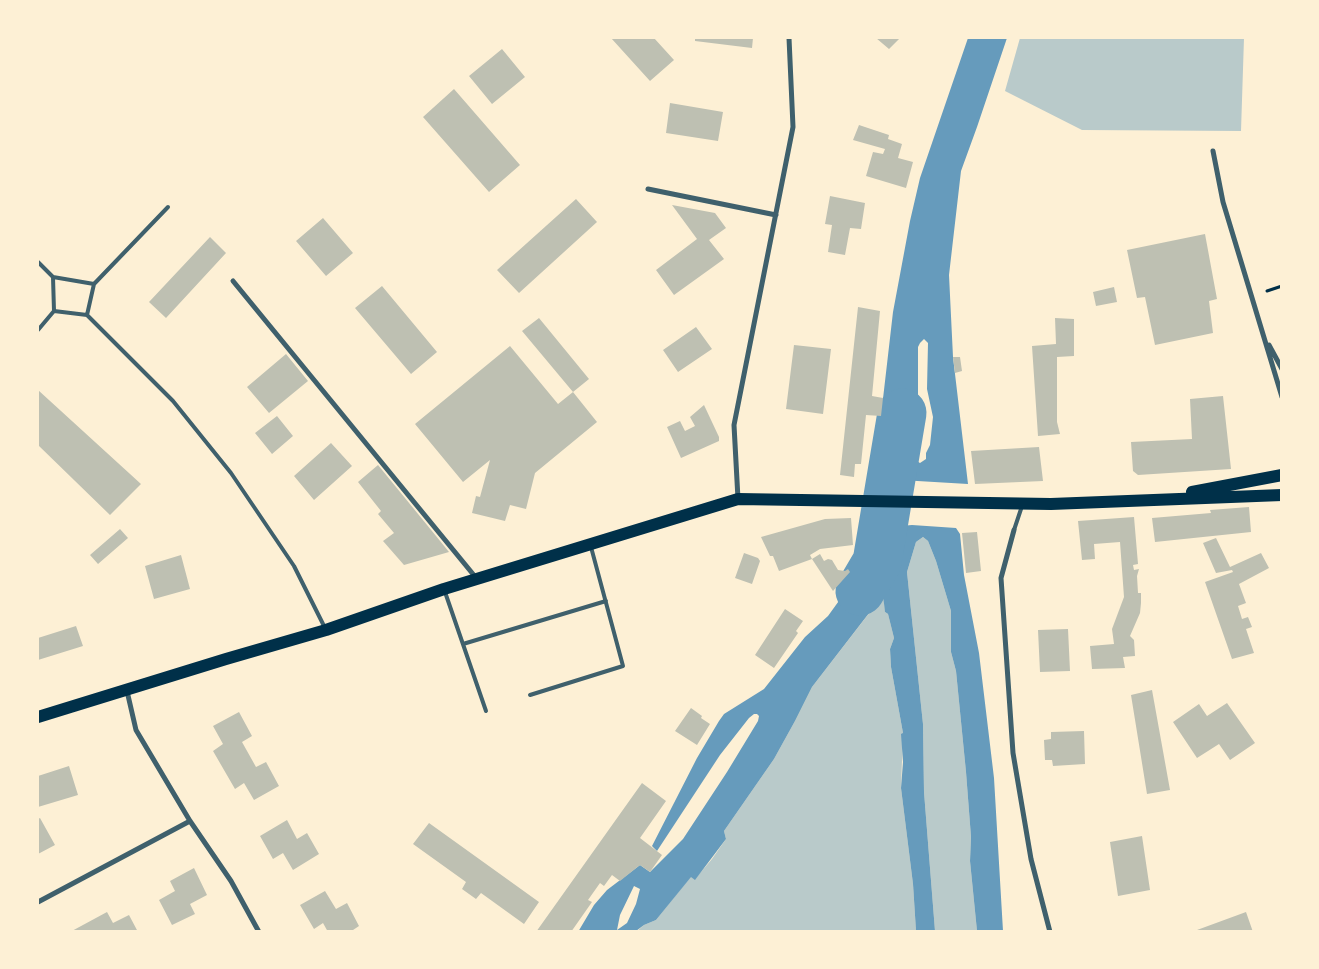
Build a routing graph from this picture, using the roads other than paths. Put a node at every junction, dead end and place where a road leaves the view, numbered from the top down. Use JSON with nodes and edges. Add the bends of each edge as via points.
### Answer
{"nodes":[{"id":1,"x":789,"y":38,"type":"edge"},
{"id":2,"x":1213,"y":151,"type":"dead end"},
{"id":3,"x":648,"y":189,"type":"dead end"},
{"id":4,"x":168,"y":207,"type":"dead end"},
{"id":5,"x":776,"y":215,"type":"junction"},
{"id":6,"x":38,"y":262,"type":"edge"},
{"id":7,"x":53,"y":277,"type":"junction"},
{"id":8,"x":233,"y":281,"type":"dead end"},
{"id":9,"x":94,"y":284,"type":"junction"},
{"id":10,"x":54,"y":310,"type":"junction"},
{"id":11,"x":87,"y":315,"type":"junction"},
{"id":12,"x":38,"y":330,"type":"edge"},
{"id":13,"x":1264,"y":336,"type":"junction"},
{"id":14,"x":1282,"y":369,"type":"edge"},
{"id":15,"x":1282,"y":397,"type":"edge"},
{"id":16,"x":1282,"y":475,"type":"edge"},
{"id":17,"x":1282,"y":496,"type":"edge"},
{"id":18,"x":738,"y":499,"type":"junction"},
{"id":19,"x":1157,"y":499,"type":"junction"},
{"id":20,"x":1023,"y":504,"type":"junction"},
{"id":21,"x":1014,"y":530,"type":"joint"},
{"id":22,"x":590,"y":545,"type":"junction"},
{"id":23,"x":477,"y":579,"type":"junction"},
{"id":24,"x":444,"y":590,"type":"junction"},
{"id":25,"x":606,"y":601,"type":"junction"},
{"id":26,"x":326,"y":630,"type":"junction"},
{"id":27,"x":463,"y":644,"type":"junction"},
{"id":28,"x":127,"y":690,"type":"junction"},
{"id":29,"x":530,"y":695,"type":"dead end"},
{"id":30,"x":486,"y":710,"type":"dead end"},
{"id":31,"x":38,"y":717,"type":"edge"},
{"id":32,"x":190,"y":821,"type":"junction"},
{"id":33,"x":38,"y":902,"type":"edge"},
{"id":34,"x":259,"y":932,"type":"edge"},
{"id":35,"x":1050,"y":932,"type":"edge"}],
"edges":[{"from":1,"to":5,"type":"street","via":[[793,127]]},
{"from":2,"to":13,"type":"street","via":[[1223,202]]},
{"from":3,"to":5,"type":"street"},
{"from":4,"to":9,"type":"lane"},
{"from":5,"to":18,"type":"street","via":[[734,425]]},
{"from":6,"to":7,"type":"lane"},
{"from":7,"to":9,"type":"lane"},
{"from":7,"to":10,"type":"lane"},
{"from":8,"to":23,"type":"street"},
{"from":9,"to":11,"type":"lane"},
{"from":10,"to":11,"type":"lane"},
{"from":10,"to":12,"type":"lane"},
{"from":11,"to":26,"type":"lane","via":[[173,402],[231,473],[294,566]]},
{"from":13,"to":14,"type":"street"},
{"from":13,"to":15,"type":"street"},
{"from":16,"to":19,"type":"main road"},
{"from":17,"to":19,"type":"main road"},
{"from":18,"to":20,"type":"main road"},
{"from":18,"to":22,"type":"main road"},
{"from":19,"to":20,"type":"main road"},
{"from":20,"to":21,"type":"lane"},
{"from":21,"to":35,"type":"street","via":[[1001,578],[1013,753],[1031,859]]},
{"from":22,"to":23,"type":"main road"},
{"from":22,"to":25,"type":"lane"},
{"from":23,"to":24,"type":"main road"},
{"from":24,"to":26,"type":"main road"},
{"from":24,"to":27,"type":"lane"},
{"from":25,"to":27,"type":"lane"},
{"from":25,"to":29,"type":"lane","via":[[623,666]]},
{"from":26,"to":28,"type":"main road"},
{"from":27,"to":30,"type":"lane"},
{"from":28,"to":31,"type":"main road"},
{"from":28,"to":32,"type":"street","via":[[136,730]]},
{"from":32,"to":33,"type":"street"},
{"from":32,"to":34,"type":"street","via":[[231,881]]}]}
